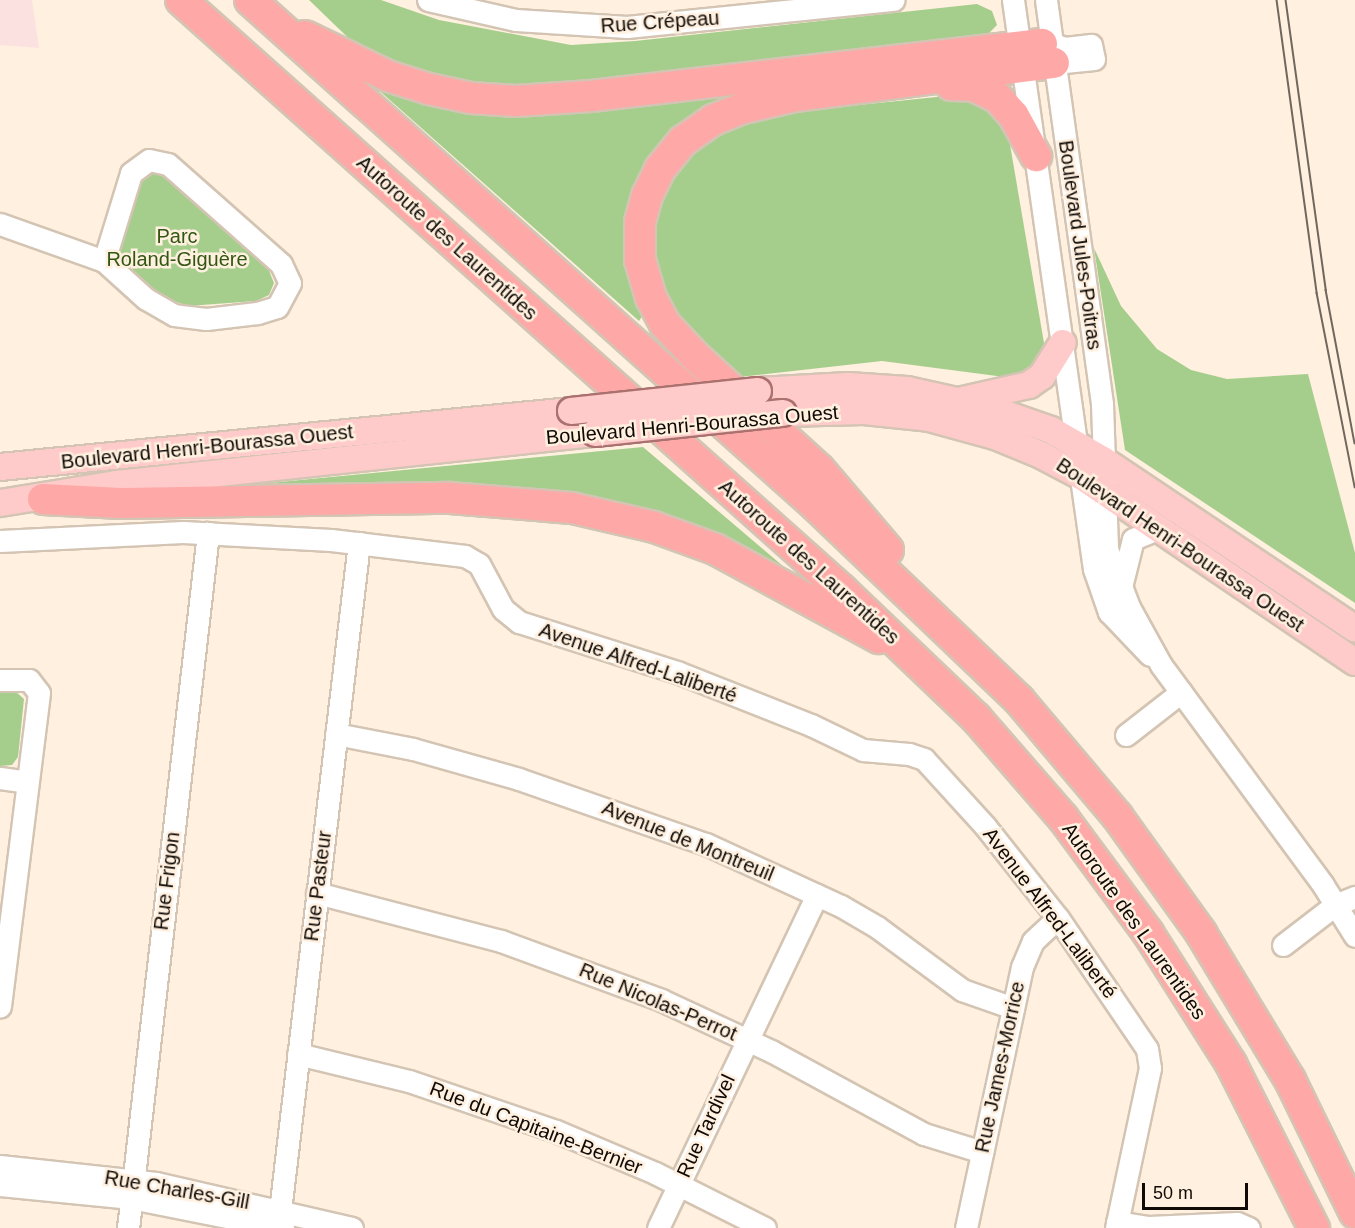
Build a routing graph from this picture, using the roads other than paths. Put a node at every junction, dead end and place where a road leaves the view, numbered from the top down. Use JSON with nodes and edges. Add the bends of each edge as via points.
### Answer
{"nodes":[{"id":1,"x":181,"y":0,"type":"edge"},
{"id":2,"x":250,"y":0,"type":"edge"},
{"id":3,"x":428,"y":0,"type":"edge"},
{"id":4,"x":894,"y":0,"type":"edge"},
{"id":5,"x":1013,"y":0,"type":"edge"},
{"id":6,"x":1046,"y":0,"type":"edge"},
{"id":7,"x":274,"y":22,"type":"junction"},
{"id":8,"x":1053,"y":53,"type":"junction"},
{"id":9,"x":1022,"y":57,"type":"junction"},
{"id":10,"x":900,"y":85,"type":"junction"},
{"id":11,"x":1036,"y":156,"type":"junction"},
{"id":12,"x":0,"y":224,"type":"edge"},
{"id":13,"x":104,"y":261,"type":"junction"},
{"id":14,"x":1063,"y":343,"type":"junction"},
{"id":15,"x":960,"y":401,"type":"junction"},
{"id":16,"x":1077,"y":443,"type":"junction"},
{"id":17,"x":1103,"y":460,"type":"junction"},
{"id":18,"x":0,"y":467,"type":"edge"},
{"id":19,"x":1081,"y":476,"type":"junction"},
{"id":20,"x":1103,"y":491,"type":"junction"},
{"id":21,"x":43,"y":499,"type":"junction"},
{"id":22,"x":0,"y":503,"type":"edge"},
{"id":23,"x":1158,"y":529,"type":"junction"},
{"id":24,"x":208,"y":533,"type":"junction"},
{"id":25,"x":0,"y":541,"type":"edge"},
{"id":26,"x":359,"y":543,"type":"junction"},
{"id":27,"x":1121,"y":588,"type":"junction"},
{"id":28,"x":1355,"y":629,"type":"edge"},
{"id":29,"x":914,"y":656,"type":"junction"},
{"id":30,"x":1355,"y":662,"type":"edge"},
{"id":31,"x":1161,"y":665,"type":"junction"},
{"id":32,"x":0,"y":680,"type":"edge"},
{"id":33,"x":1004,"y":684,"type":"junction"},
{"id":34,"x":1180,"y":692,"type":"junction"},
{"id":35,"x":336,"y":734,"type":"junction"},
{"id":36,"x":1126,"y":735,"type":"dead end"},
{"id":37,"x":0,"y":778,"type":"edge"},
{"id":38,"x":27,"y":782,"type":"junction"},
{"id":39,"x":317,"y":893,"type":"junction"},
{"id":40,"x":817,"y":895,"type":"junction"},
{"id":41,"x":1345,"y":901,"type":"edge"},
{"id":42,"x":5,"y":918,"type":"edge"},
{"id":43,"x":1058,"y":918,"type":"junction"},
{"id":44,"x":1355,"y":936,"type":"edge"},
{"id":45,"x":1283,"y":945,"type":"dead end"},
{"id":46,"x":0,"y":1007,"type":"edge"},
{"id":47,"x":1013,"y":1008,"type":"junction"},
{"id":48,"x":747,"y":1040,"type":"junction"},
{"id":49,"x":298,"y":1054,"type":"junction"},
{"id":50,"x":982,"y":1152,"type":"junction"},
{"id":51,"x":0,"y":1166,"type":"edge"},
{"id":52,"x":679,"y":1184,"type":"junction"},
{"id":53,"x":0,"y":1185,"type":"edge"},
{"id":54,"x":132,"y":1189,"type":"junction"},
{"id":55,"x":1355,"y":1213,"type":"edge"},
{"id":56,"x":279,"y":1223,"type":"edge"},
{"id":57,"x":1116,"y":1225,"type":"edge"},
{"id":58,"x":128,"y":1228,"type":"edge"},
{"id":59,"x":352,"y":1228,"type":"edge"},
{"id":60,"x":658,"y":1228,"type":"edge"},
{"id":61,"x":765,"y":1228,"type":"edge"},
{"id":62,"x":966,"y":1228,"type":"edge"},
{"id":63,"x":1249,"y":1228,"type":"edge"},
{"id":64,"x":1314,"y":1228,"type":"edge"}],
"edges":[{"from":1,"to":29,"type":"highway","name":"Autoroute des Laurentides"},
{"from":2,"to":7,"type":"highway"},
{"from":3,"to":4,"type":"street","name":"Rue Crépeau","via":[[516,20],[627,27]]},
{"from":5,"to":9,"type":"street","name":"Boulevard Jules-Poitras"},
{"from":6,"to":8,"type":"street","name":"Boulevard Jules-Poitras"},
{"from":7,"to":9,"type":"highway","via":[[407,83],[453,96],[493,100],[591,96]]},
{"from":7,"to":33,"type":"highway","via":[[815,505]]},
{"from":8,"to":9,"type":"highway"},
{"from":8,"to":17,"type":"street","name":"Boulevard Jules-Poitras","via":[[1102,404]]},
{"from":9,"to":10,"type":"highway"},
{"from":9,"to":11,"type":"street","name":"Boulevard Jules-Poitras"},
{"from":10,"to":11,"type":"highway","via":[[967,85],[989,92],[1014,116]]},
{"from":10,"to":33,"type":"highway","via":[[768,101],[731,112],[697,129],[670,154],[650,189],[640,222],[642,268],[651,298],[672,332],[819,469]]},
{"from":11,"to":14,"type":"street","name":"Boulevard Jules-Poitras"},
{"from":12,"to":13,"type":"street"},
{"from":13,"to":13,"type":"street","via":[[151,303],[189,319],[268,311],[282,302],[290,283],[281,264],[175,169],[156,160],[142,163],[131,173]]},
{"from":14,"to":15,"type":"main road","via":[[1042,376],[1029,384]]},
{"from":14,"to":16,"type":"street","name":"Boulevard Jules-Poitras"},
{"from":15,"to":16,"type":"main road","name":"Boulevard Henri-Bourassa Ouest","via":[[1051,430]]},
{"from":15,"to":18,"type":"main road","name":"Boulevard Henri-Bourassa Ouest","bridge":true,"via":[[867,387],[758,391]]},
{"from":16,"to":17,"type":"main road","name":"Boulevard Henri-Bourassa Ouest"},
{"from":16,"to":19,"type":"street","name":"Boulevard Jules-Poitras"},
{"from":17,"to":20,"type":"street","name":"Boulevard Jules-Poitras"},
{"from":17,"to":28,"type":"main road","name":"Boulevard Henri-Bourassa Ouest"},
{"from":19,"to":20,"type":"main road","name":"Boulevard Henri-Bourassa Ouest"},
{"from":19,"to":21,"type":"main road","name":"Boulevard Henri-Bourassa Ouest","bridge":true,"via":[[995,436],[929,418],[864,411],[783,413],[117,484]]},
{"from":19,"to":31,"type":"street","name":"Boulevard Jules-Poitras","via":[[1099,591],[1126,634]]},
{"from":20,"to":23,"type":"main road","name":"Boulevard Henri-Bourassa Ouest"},
{"from":20,"to":27,"type":"street","name":"Boulevard Jules-Poitras","via":[[1107,549]]},
{"from":21,"to":22,"type":"main road","name":"Boulevard Henri-Bourassa Ouest"},
{"from":21,"to":29,"type":"highway","via":[[121,503],[450,498],[572,508],[654,527],[715,549]]},
{"from":23,"to":27,"type":"street","via":[[1133,539]]},
{"from":23,"to":30,"type":"main road","name":"Boulevard Henri-Bourassa Ouest"},
{"from":24,"to":25,"type":"street","name":"Avenue Alfred-Laliberté","via":[[133,532]]},
{"from":24,"to":26,"type":"street","name":"Avenue Alfred-Laliberté"},
{"from":24,"to":54,"type":"street","name":"Rue Frigon"},
{"from":26,"to":35,"type":"street","name":"Rue Pasteur"},
{"from":26,"to":43,"type":"street","name":"Avenue Alfred-Laliberté","via":[[469,557],[482,567],[506,613],[519,622],[688,676],[862,750],[924,759],[985,826]]},
{"from":27,"to":31,"type":"street","name":"Boulevard Jules-Poitras"},
{"from":29,"to":64,"type":"highway","name":"Autoroute des Laurentides","via":[[1036,786],[1131,908],[1231,1064]]},
{"from":31,"to":34,"type":"street"},
{"from":32,"to":38,"type":"street","via":[[26,679],[38,690]]},
{"from":33,"to":55,"type":"highway","via":[[1095,788],[1202,933],[1290,1080]]},
{"from":34,"to":36,"type":"street"},
{"from":34,"to":41,"type":"street"},
{"from":35,"to":39,"type":"street","name":"Rue Pasteur"},
{"from":35,"to":40,"type":"street","name":"Avenue de Montreuil","via":[[431,754],[577,797],[714,848]]},
{"from":37,"to":38,"type":"street"},
{"from":38,"to":42,"type":"street"},
{"from":39,"to":48,"type":"street","name":"Rue Nicolas-Perrot","via":[[519,947],[661,1000]]},
{"from":39,"to":49,"type":"street","name":"Rue Pasteur"},
{"from":40,"to":47,"type":"street","name":"Avenue de Montreuil","via":[[877,927],[962,990]]},
{"from":40,"to":48,"type":"street","name":"Rue Tardivel"},
{"from":41,"to":44,"type":"street"},
{"from":41,"to":45,"type":"street"},
{"from":42,"to":46,"type":"street"},
{"from":43,"to":47,"type":"street","name":"Rue James-Morrice","via":[[1028,948]]},
{"from":43,"to":57,"type":"street","name":"Avenue Alfred-Laliberté","via":[[1126,1015],[1150,1058]]},
{"from":47,"to":50,"type":"street","name":"Rue James-Morrice"},
{"from":48,"to":50,"type":"street","name":"Rue Nicolas-Perrot","via":[[924,1134]]},
{"from":48,"to":52,"type":"street","name":"Rue Tardivel"},
{"from":49,"to":52,"type":"street","name":"Rue du Capitaine-Bernier","via":[[390,1075],[470,1100]]},
{"from":49,"to":56,"type":"street","name":"Rue Pasteur"},
{"from":50,"to":62,"type":"street","name":"Rue James-Morrice"},
{"from":51,"to":54,"type":"street","name":"Rue Charles-Gill"},
{"from":52,"to":60,"type":"street","name":"Rue Tardivel"},
{"from":52,"to":61,"type":"street","name":"Rue du Capitaine-Bernier"},
{"from":53,"to":54,"type":"street","name":"Rue Charles-Gill"},
{"from":54,"to":56,"type":"street","name":"Rue Charles-Gill"},
{"from":54,"to":58,"type":"street","name":"Rue Frigon"},
{"from":56,"to":59,"type":"street","name":"Rue Charles-Gill"},
{"from":57,"to":63,"type":"street","via":[[1237,1223]]}]}
